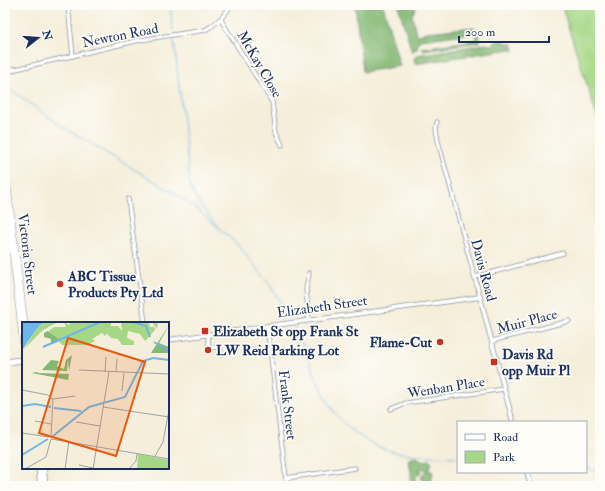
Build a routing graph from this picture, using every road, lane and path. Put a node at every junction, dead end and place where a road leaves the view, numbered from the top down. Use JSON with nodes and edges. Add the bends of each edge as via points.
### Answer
{"nodes":[{"id":1,"x":68,"y":5,"type":"edge"},
{"id":2,"x":231,"y":5,"type":"edge"},
{"id":3,"x":221,"y":20,"type":"junction"},
{"id":4,"x":73,"y":56,"type":"junction"},
{"id":5,"x":5,"y":69,"type":"edge"},
{"id":6,"x":16,"y":69,"type":"junction"},
{"id":7,"x":5,"y":74,"type":"edge"},
{"id":8,"x":437,"y":122,"type":"dead end"},
{"id":9,"x":282,"y":145,"type":"dead end"},
{"id":10,"x":5,"y":164,"type":"edge"},
{"id":11,"x":6,"y":192,"type":"edge"},
{"id":12,"x":128,"y":199,"type":"dead end"},
{"id":13,"x":563,"y":253,"type":"dead end"},
{"id":14,"x":309,"y":273,"type":"dead end"},
{"id":15,"x":475,"y":277,"type":"junction"},
{"id":16,"x":480,"y":297,"type":"junction"},
{"id":17,"x":309,"y":320,"type":"junction"},
{"id":18,"x":569,"y":321,"type":"dead end"},
{"id":19,"x":25,"y":322,"type":"edge"},
{"id":20,"x":146,"y":322,"type":"edge"},
{"id":21,"x":267,"y":326,"type":"junction"},
{"id":22,"x":209,"y":334,"type":"junction"},
{"id":23,"x":22,"y":337,"type":"edge"},
{"id":24,"x":169,"y":340,"type":"edge"},
{"id":25,"x":492,"y":341,"type":"junction"},
{"id":26,"x":221,"y":354,"type":"dead end"},
{"id":27,"x":22,"y":360,"type":"edge"},
{"id":28,"x":5,"y":362,"type":"edge"},
{"id":29,"x":504,"y":389,"type":"junction"},
{"id":30,"x":391,"y":409,"type":"dead end"},
{"id":31,"x":513,"y":421,"type":"edge"},
{"id":32,"x":355,"y":468,"type":"dead end"},
{"id":33,"x":39,"y":469,"type":"edge"},
{"id":34,"x":43,"y":469,"type":"edge"},
{"id":35,"x":527,"y":473,"type":"edge"},
{"id":36,"x":286,"y":478,"type":"junction"},
{"id":37,"x":41,"y":486,"type":"edge"},
{"id":38,"x":45,"y":486,"type":"edge"},
{"id":39,"x":287,"y":486,"type":"edge"},
{"id":40,"x":531,"y":486,"type":"edge"}],
"edges":[{"from":1,"to":4,"type":"street"},
{"from":2,"to":3,"type":"street","name":"Newton Road"},
{"from":3,"to":4,"type":"street","name":"Newton Road","via":[[210,28],[194,32],[140,40]]},
{"from":3,"to":9,"type":"street","name":"McKay Close","via":[[272,102],[276,132]]},
{"from":4,"to":6,"type":"street","name":"Newton Road"},
{"from":5,"to":6,"type":"street"},
{"from":6,"to":7,"type":"street","name":"Newton Road"},
{"from":8,"to":15,"type":"street","name":"Davis Road","via":[[438,141]]},
{"from":10,"to":11,"type":"main road","name":"Victoria Street"},
{"from":11,"to":19,"type":"main road","name":"Victoria Street"},
{"from":11,"to":23,"type":"main road","name":"Victoria Street"},
{"from":12,"to":20,"type":"street"},
{"from":13,"to":15,"type":"street"},
{"from":14,"to":17,"type":"street","via":[[306,289]]},
{"from":15,"to":16,"type":"street","name":"Davis Road"},
{"from":16,"to":17,"type":"street","name":"Elizabeth Street"},
{"from":16,"to":25,"type":"street","name":"Davis Road"},
{"from":17,"to":21,"type":"street","name":"Elizabeth Street"},
{"from":18,"to":25,"type":"street","name":"Muir Place"},
{"from":21,"to":22,"type":"street","name":"Elizabeth Street"},
{"from":21,"to":36,"type":"street","name":"Frank Street"},
{"from":22,"to":24,"type":"street","name":"Elizabeth Street"},
{"from":22,"to":26,"type":"street","via":[[209,348],[220,347]]},
{"from":25,"to":29,"type":"street","name":"Davis Road"},
{"from":27,"to":28,"type":"main road"},
{"from":29,"to":30,"type":"street","name":"Wenban Place","via":[[406,403]]},
{"from":29,"to":31,"type":"street","name":"Davis Road"},
{"from":32,"to":36,"type":"street"},
{"from":33,"to":37,"type":"main road"},
{"from":34,"to":38,"type":"main road"},
{"from":35,"to":40,"type":"street"},
{"from":36,"to":39,"type":"street","name":"Frank Street"}]}
